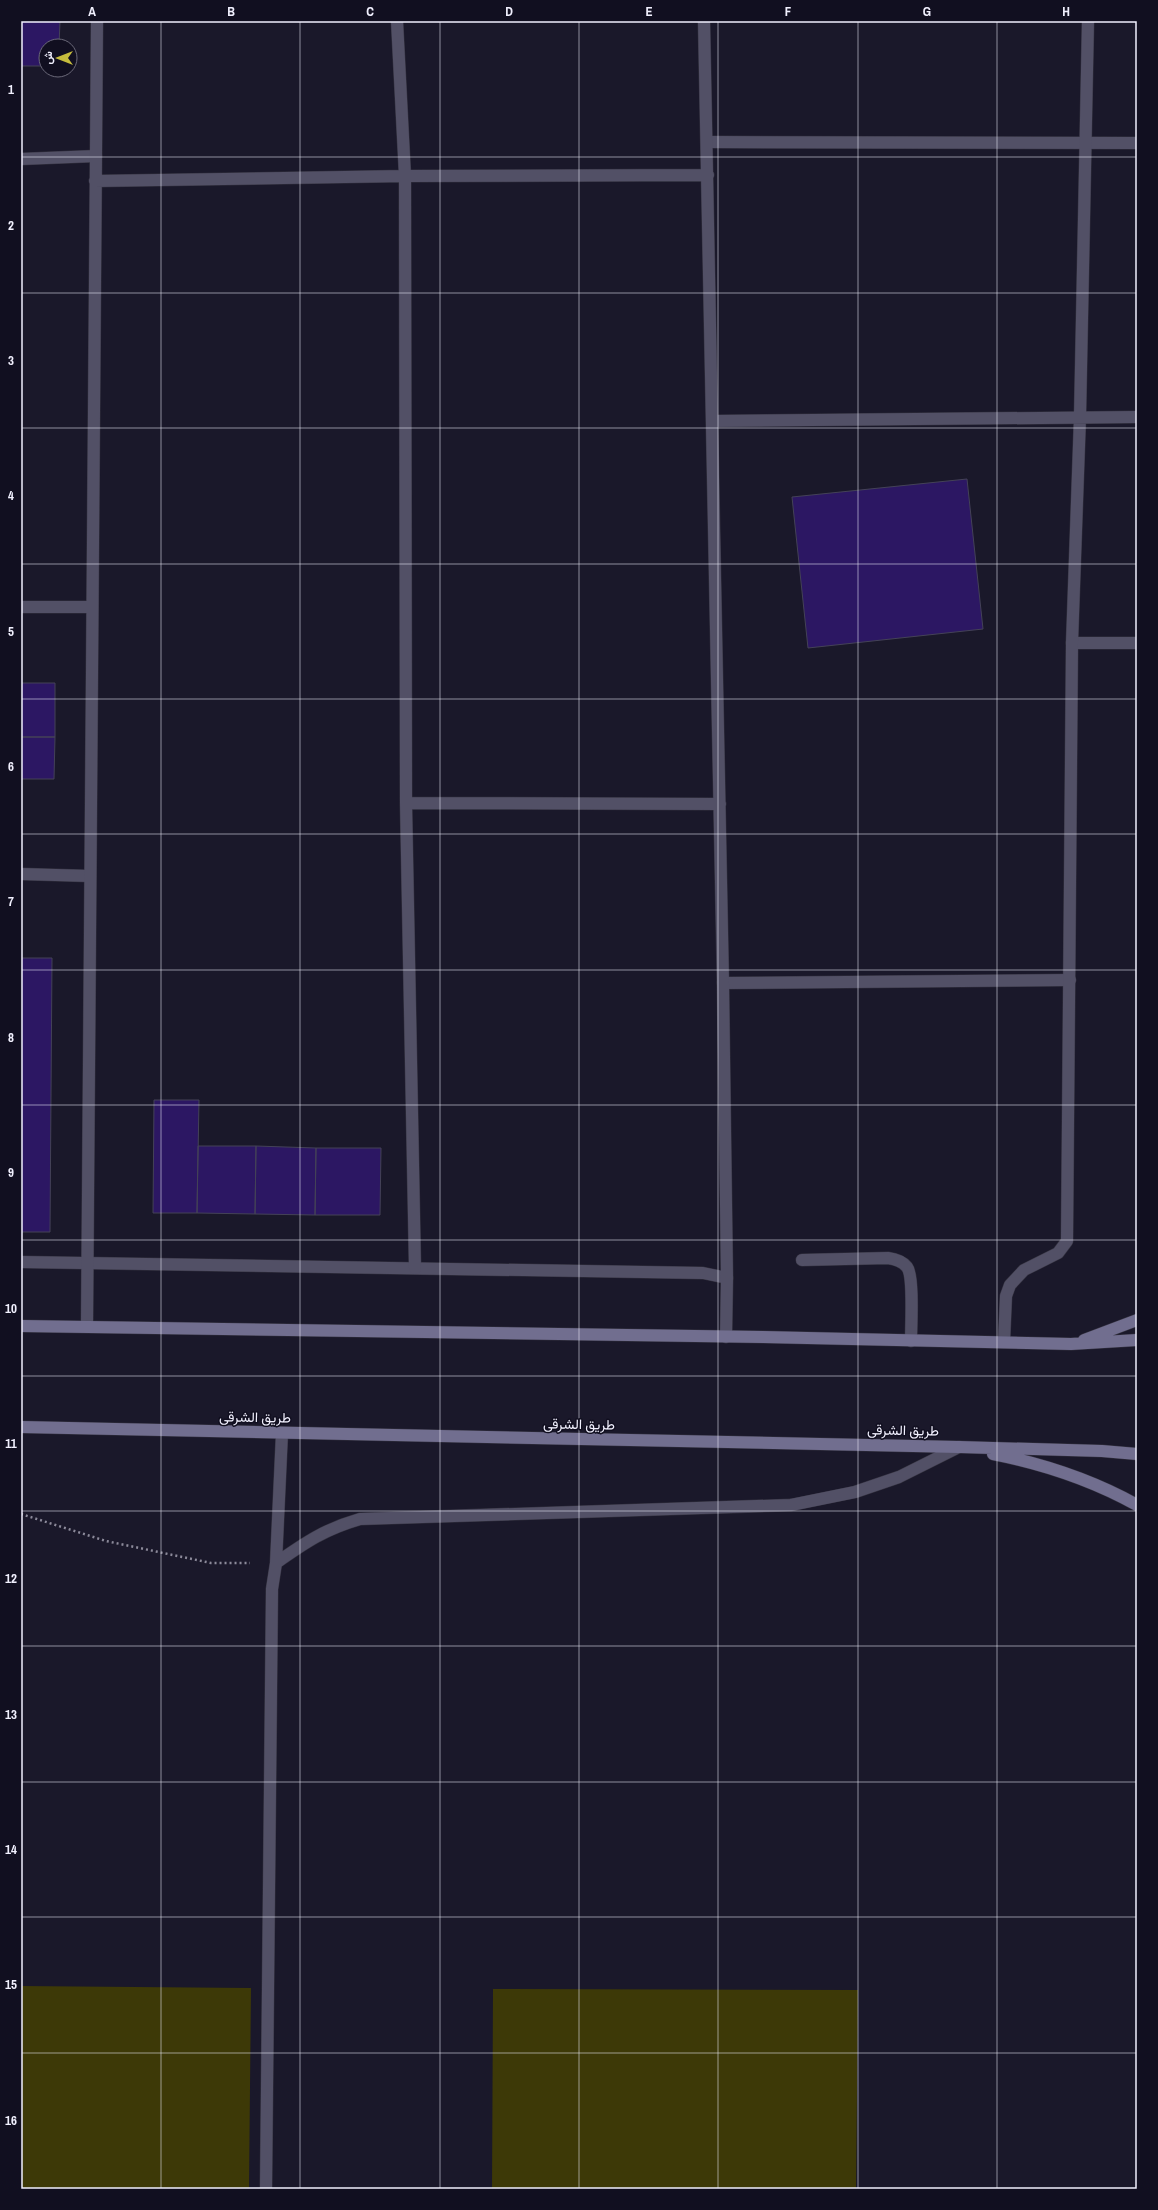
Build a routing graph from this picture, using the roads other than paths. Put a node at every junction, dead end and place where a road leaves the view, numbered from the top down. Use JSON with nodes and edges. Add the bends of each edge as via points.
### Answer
{"nodes":[{"id":1,"x":97,"y":21,"type":"edge"},
{"id":2,"x":398,"y":21,"type":"edge"},
{"id":3,"x":704,"y":21,"type":"edge"},
{"id":4,"x":1088,"y":21,"type":"edge"},
{"id":5,"x":708,"y":142,"type":"junction"},
{"id":6,"x":1087,"y":143,"type":"junction"},
{"id":7,"x":1137,"y":143,"type":"edge"},
{"id":8,"x":96,"y":156,"type":"junction"},
{"id":9,"x":21,"y":158,"type":"edge"},
{"id":10,"x":708,"y":175,"type":"junction"},
{"id":11,"x":405,"y":176,"type":"junction"},
{"id":12,"x":95,"y":181,"type":"junction"},
{"id":13,"x":1080,"y":417,"type":"junction"},
{"id":14,"x":1137,"y":417,"type":"edge"},
{"id":15,"x":712,"y":421,"type":"junction"},
{"id":16,"x":21,"y":606,"type":"edge"},
{"id":17,"x":92,"y":607,"type":"junction"},
{"id":18,"x":1072,"y":642,"type":"junction"},
{"id":19,"x":1137,"y":643,"type":"edge"},
{"id":20,"x":406,"y":803,"type":"junction"},
{"id":21,"x":720,"y":804,"type":"junction"},
{"id":22,"x":21,"y":874,"type":"edge"},
{"id":23,"x":90,"y":876,"type":"junction"},
{"id":24,"x":1070,"y":980,"type":"junction"},
{"id":25,"x":723,"y":983,"type":"junction"},
{"id":26,"x":802,"y":1260,"type":"dead end"},
{"id":27,"x":21,"y":1262,"type":"edge"},
{"id":28,"x":87,"y":1264,"type":"junction"},
{"id":29,"x":415,"y":1268,"type":"junction"},
{"id":30,"x":727,"y":1278,"type":"junction"},
{"id":31,"x":1137,"y":1320,"type":"edge"},
{"id":32,"x":21,"y":1326,"type":"edge"},
{"id":33,"x":87,"y":1326,"type":"junction"},
{"id":34,"x":726,"y":1337,"type":"junction"},
{"id":35,"x":1137,"y":1340,"type":"edge"},
{"id":36,"x":911,"y":1341,"type":"junction"},
{"id":37,"x":1004,"y":1342,"type":"junction"},
{"id":38,"x":1071,"y":1344,"type":"junction"},
{"id":39,"x":21,"y":1427,"type":"edge"},
{"id":40,"x":282,"y":1433,"type":"junction"},
{"id":41,"x":959,"y":1447,"type":"junction"},
{"id":42,"x":1137,"y":1454,"type":"edge"},
{"id":43,"x":1137,"y":1505,"type":"edge"},
{"id":44,"x":276,"y":1563,"type":"junction"},
{"id":45,"x":266,"y":2189,"type":"edge"}],
"edges":[{"from":1,"to":8,"type":"street"},
{"from":2,"to":11,"type":"street"},
{"from":3,"to":5,"type":"street"},
{"from":4,"to":6,"type":"street"},
{"from":5,"to":6,"type":"street"},
{"from":5,"to":10,"type":"street"},
{"from":6,"to":7,"type":"street"},
{"from":6,"to":13,"type":"street"},
{"from":8,"to":9,"type":"street"},
{"from":8,"to":12,"type":"street"},
{"from":10,"to":11,"type":"street"},
{"from":10,"to":15,"type":"street"},
{"from":11,"to":12,"type":"street"},
{"from":11,"to":20,"type":"street"},
{"from":12,"to":17,"type":"street"},
{"from":13,"to":14,"type":"street"},
{"from":13,"to":15,"type":"street"},
{"from":13,"to":18,"type":"street"},
{"from":15,"to":21,"type":"street"},
{"from":16,"to":17,"type":"street"},
{"from":17,"to":23,"type":"street"},
{"from":18,"to":19,"type":"street"},
{"from":18,"to":24,"type":"street"},
{"from":20,"to":21,"type":"street"},
{"from":20,"to":29,"type":"street"},
{"from":21,"to":25,"type":"street"},
{"from":22,"to":23,"type":"street"},
{"from":23,"to":28,"type":"street"},
{"from":24,"to":25,"type":"street"},
{"from":24,"to":37,"type":"street","via":[[1067,1241],[1058,1253],[1024,1270],[1010,1286],[1006,1296]]},
{"from":25,"to":30,"type":"street"},
{"from":26,"to":36,"type":"street","via":[[888,1258],[898,1260],[907,1266],[911,1277]]},
{"from":27,"to":28,"type":"street"},
{"from":28,"to":29,"type":"street"},
{"from":28,"to":33,"type":"street"},
{"from":29,"to":30,"type":"street","via":[[703,1273]]},
{"from":30,"to":34,"type":"street"},
{"from":31,"to":38,"type":"main road"},
{"from":32,"to":33,"type":"main road"},
{"from":33,"to":34,"type":"main road"},
{"from":34,"to":36,"type":"main road"},
{"from":35,"to":38,"type":"main road"},
{"from":36,"to":37,"type":"main road"},
{"from":37,"to":38,"type":"main road"},
{"from":39,"to":40,"type":"main road","name":"طريق الشرقى"},
{"from":40,"to":41,"type":"main road","name":"طريق الشرقى"},
{"from":40,"to":44,"type":"street"},
{"from":41,"to":42,"type":"main road","name":"طريق الشرقى"},
{"from":41,"to":43,"type":"main road","via":[[1034,1462],[1107,1488]]},
{"from":41,"to":44,"type":"street","via":[[899,1477],[855,1492],[791,1505],[360,1519],[334,1526]]},
{"from":44,"to":45,"type":"street","via":[[272,1589]]}]}
